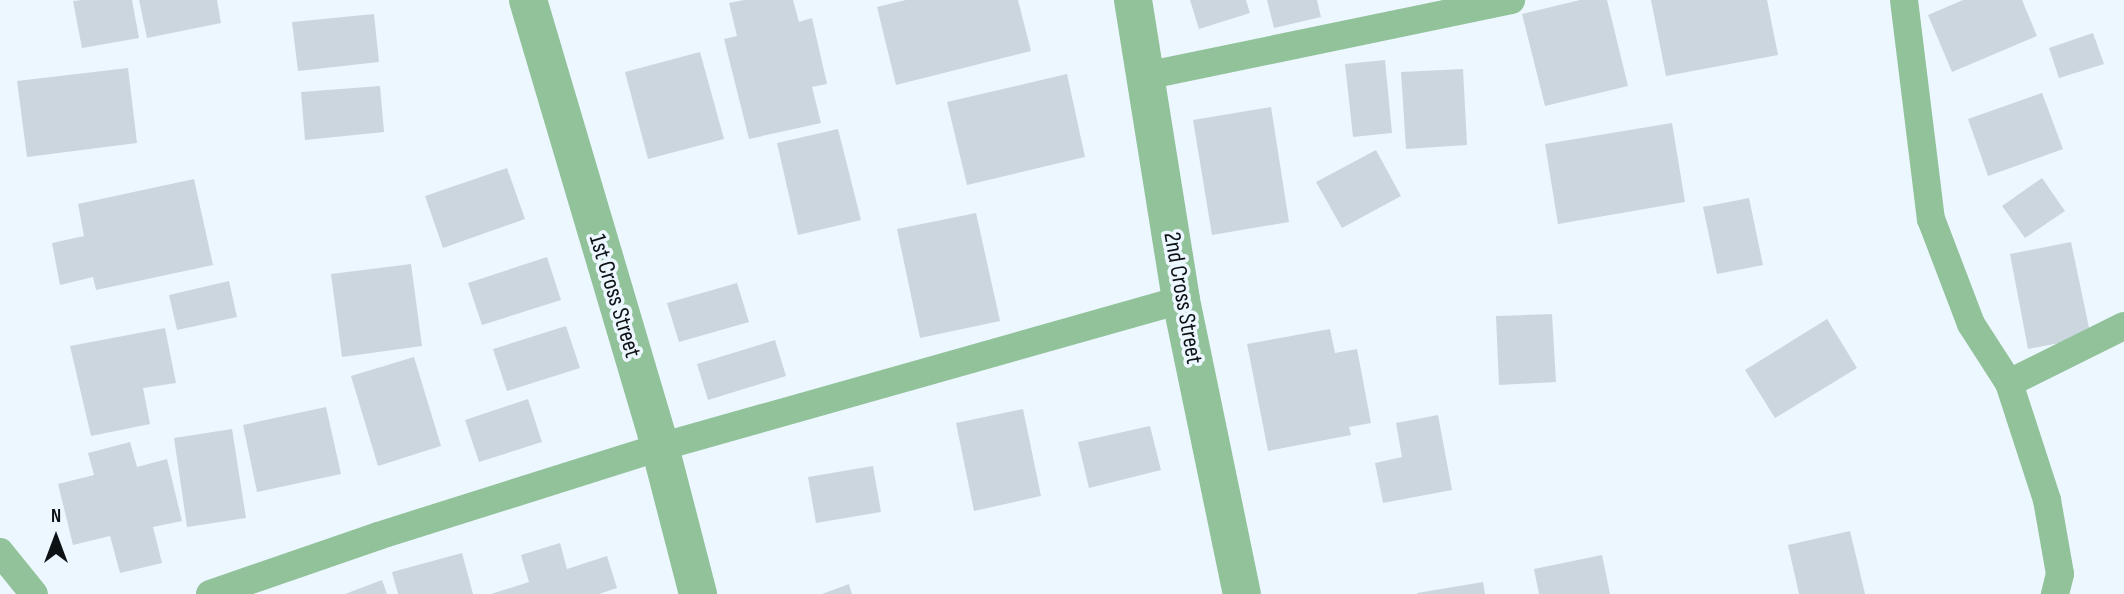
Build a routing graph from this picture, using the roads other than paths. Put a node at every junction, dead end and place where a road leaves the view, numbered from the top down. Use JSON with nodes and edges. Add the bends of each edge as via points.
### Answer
{"nodes":[{"id":1,"x":528,"y":0,"type":"edge"},
{"id":2,"x":1133,"y":0,"type":"edge"},
{"id":3,"x":1511,"y":0,"type":"edge"},
{"id":4,"x":1904,"y":0,"type":"edge"},
{"id":5,"x":1145,"y":76,"type":"junction"},
{"id":6,"x":1181,"y":299,"type":"junction"},
{"id":7,"x":2124,"y":326,"type":"edge"},
{"id":8,"x":2009,"y":383,"type":"junction"},
{"id":9,"x":660,"y":447,"type":"junction"},
{"id":10,"x":0,"y":552,"type":"edge"},
{"id":11,"x":34,"y":594,"type":"edge"},
{"id":12,"x":210,"y":594,"type":"edge"},
{"id":13,"x":698,"y":594,"type":"edge"},
{"id":14,"x":1242,"y":594,"type":"edge"},
{"id":15,"x":2055,"y":594,"type":"edge"}],
"edges":[{"from":1,"to":9,"type":"street","name":"1st Cross Street"},
{"from":2,"to":5,"type":"street","name":"2nd Cross Street"},
{"from":3,"to":5,"type":"lane"},
{"from":4,"to":8,"type":"lane","via":[[1931,219],[1971,324]]},
{"from":5,"to":6,"type":"street","name":"2nd Cross Street"},
{"from":6,"to":9,"type":"lane"},
{"from":6,"to":14,"type":"street","name":"2nd Cross Street"},
{"from":7,"to":8,"type":"lane"},
{"from":8,"to":15,"type":"lane","via":[[2047,500],[2060,574]]},
{"from":9,"to":12,"type":"lane"},
{"from":9,"to":13,"type":"street","name":"1st Cross Street"},
{"from":10,"to":11,"type":"lane"}]}
